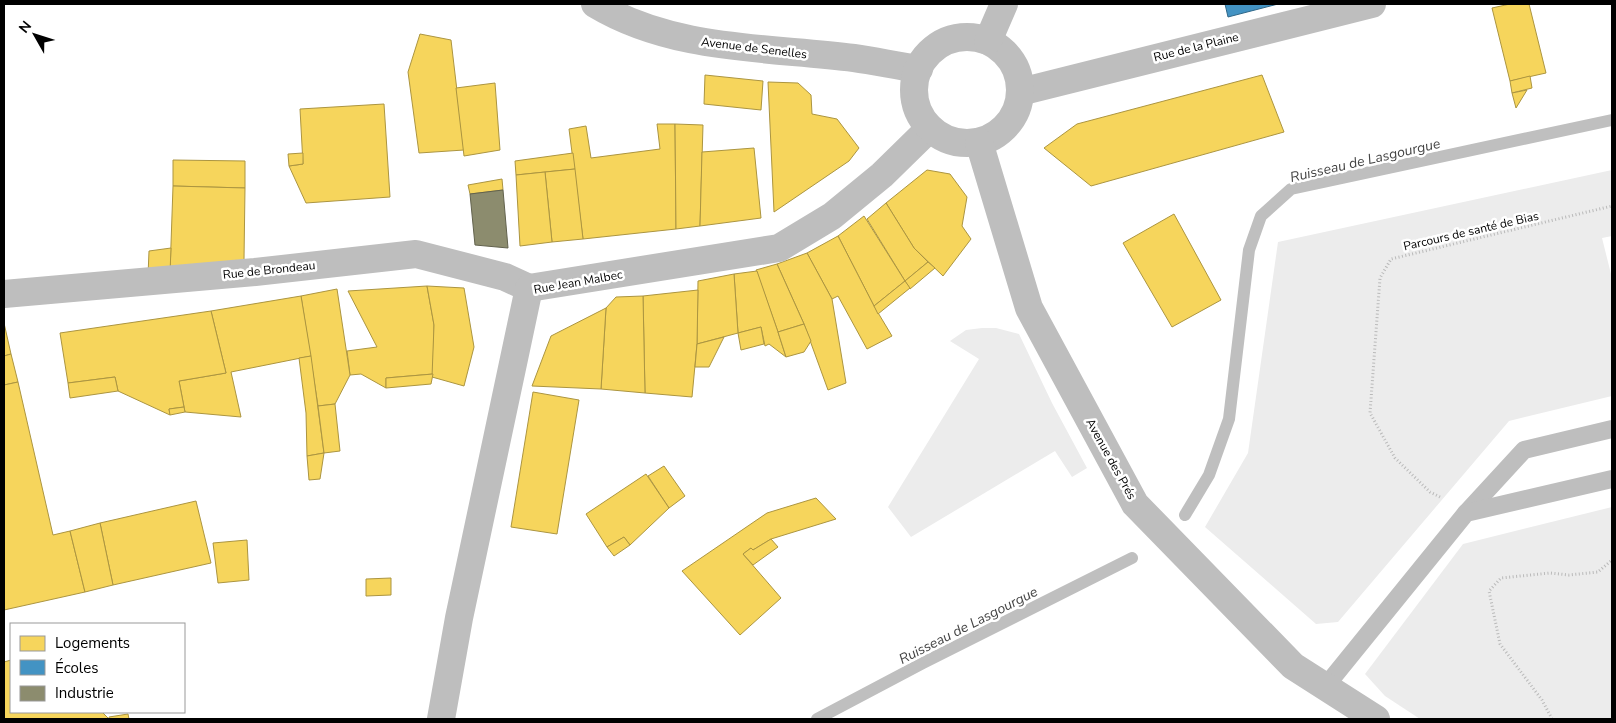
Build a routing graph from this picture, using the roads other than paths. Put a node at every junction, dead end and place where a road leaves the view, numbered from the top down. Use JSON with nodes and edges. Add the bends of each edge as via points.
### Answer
{"nodes":[{"id":1,"x":595,"y":4,"type":"edge"},
{"id":2,"x":1004,"y":4,"type":"edge"},
{"id":3,"x":1372,"y":4,"type":"edge"},
{"id":4,"x":988,"y":41,"type":"junction"},
{"id":5,"x":918,"y":69,"type":"junction"},
{"id":6,"x":1020,"y":92,"type":"junction"},
{"id":7,"x":930,"y":128,"type":"junction"},
{"id":8,"x":979,"y":142,"type":"junction"},
{"id":9,"x":529,"y":288,"type":"junction"},
{"id":10,"x":4,"y":294,"type":"edge"},
{"id":11,"x":1612,"y":428,"type":"edge"},
{"id":12,"x":1612,"y":479,"type":"edge"},
{"id":13,"x":1466,"y":513,"type":"junction"},
{"id":14,"x":1325,"y":687,"type":"junction"},
{"id":15,"x":441,"y":719,"type":"edge"},
{"id":16,"x":1376,"y":719,"type":"edge"}],
"edges":[{"from":1,"to":5,"type":"street","name":"Avenue de Senelles","via":[[618,18],[686,40],[854,58]]},
{"from":2,"to":4,"type":"street"},
{"from":3,"to":6,"type":"street","name":"Rue de la Plaine"},
{"from":4,"to":5,"type":"street","via":[[972,37],[955,38],[927,55]]},
{"from":4,"to":6,"type":"street","via":[[1012,61]]},
{"from":5,"to":7,"type":"street","via":[[916,100]]},
{"from":6,"to":8,"type":"street","via":[[1017,109],[1008,124]]},
{"from":7,"to":8,"type":"street","via":[[944,138],[961,143]]},
{"from":7,"to":9,"type":"street","name":"Rue Jean Malbec","via":[[832,216],[779,248]]},
{"from":8,"to":14,"type":"street","name":"Avenue des Prés","via":[[1028,308],[1135,504],[1293,666]]},
{"from":9,"to":10,"type":"street","name":"Rue de Brondeau","via":[[505,277],[416,254]]},
{"from":9,"to":15,"type":"street","name":"Rue Jean Malbec","via":[[459,618]]},
{"from":11,"to":13,"type":"lane","via":[[1524,450]]},
{"from":12,"to":13,"type":"lane"},
{"from":13,"to":14,"type":"lane"},
{"from":14,"to":16,"type":"street","name":"Avenue des Prés"}]}
